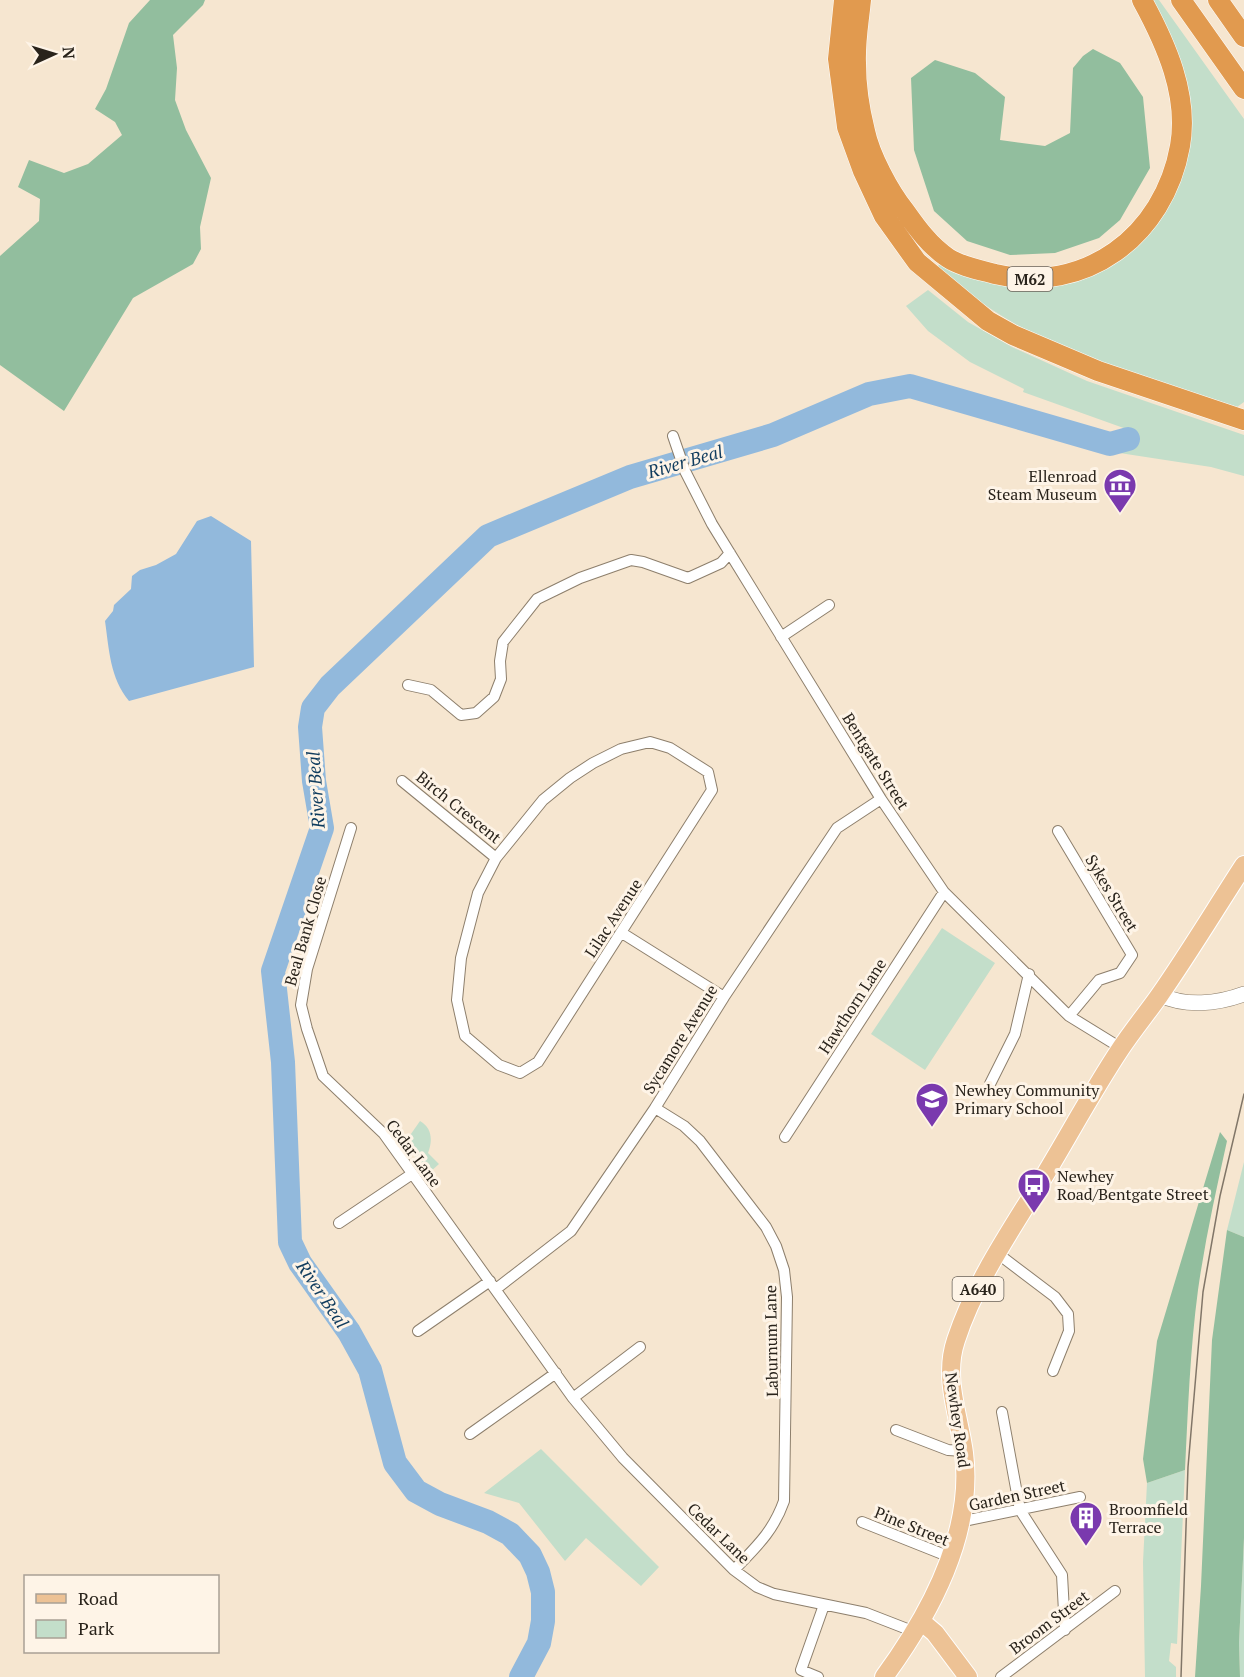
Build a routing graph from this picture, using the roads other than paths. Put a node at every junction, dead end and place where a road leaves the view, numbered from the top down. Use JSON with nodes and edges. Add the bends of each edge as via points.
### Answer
{"nodes":[{"id":1,"x":844,"y":0,"type":"edge"},
{"id":2,"x":861,"y":0,"type":"edge"},
{"id":3,"x":1142,"y":0,"type":"edge"},
{"id":4,"x":1181,"y":0,"type":"edge"},
{"id":5,"x":1218,"y":0,"type":"edge"},
{"id":6,"x":1244,"y":37,"type":"edge"},
{"id":7,"x":1244,"y":89,"type":"edge"},
{"id":8,"x":1244,"y":420,"type":"edge"},
{"id":9,"x":673,"y":435,"type":"dead end"},
{"id":10,"x":730,"y":553,"type":"junction"},
{"id":11,"x":829,"y":605,"type":"dead end"},
{"id":12,"x":781,"y":637,"type":"junction"},
{"id":13,"x":408,"y":685,"type":"dead end"},
{"id":14,"x":402,"y":781,"type":"dead end"},
{"id":15,"x":712,"y":790,"type":"joint"},
{"id":16,"x":881,"y":799,"type":"junction"},
{"id":17,"x":351,"y":828,"type":"dead end"},
{"id":18,"x":1058,"y":831,"type":"dead end"},
{"id":19,"x":496,"y":858,"type":"junction"},
{"id":20,"x":1244,"y":865,"type":"edge"},
{"id":21,"x":944,"y":892,"type":"junction"},
{"id":22,"x":622,"y":933,"type":"junction"},
{"id":23,"x":1029,"y":974,"type":"junction"},
{"id":24,"x":1160,"y":994,"type":"junction"},
{"id":25,"x":1244,"y":994,"type":"edge"},
{"id":26,"x":724,"y":997,"type":"junction"},
{"id":27,"x":1069,"y":1016,"type":"junction"},
{"id":28,"x":1121,"y":1048,"type":"junction"},
{"id":29,"x":538,"y":1062,"type":"joint"},
{"id":30,"x":323,"y":1077,"type":"joint"},
{"id":31,"x":990,"y":1084,"type":"dead end"},
{"id":32,"x":655,"y":1108,"type":"junction"},
{"id":33,"x":785,"y":1137,"type":"dead end"},
{"id":34,"x":412,"y":1174,"type":"junction"},
{"id":35,"x":339,"y":1222,"type":"dead end"},
{"id":36,"x":997,"y":1253,"type":"junction"},
{"id":37,"x":493,"y":1285,"type":"junction"},
{"id":38,"x":418,"y":1332,"type":"dead end"},
{"id":39,"x":640,"y":1347,"type":"dead end"},
{"id":40,"x":1053,"y":1371,"type":"dead end"},
{"id":41,"x":556,"y":1373,"type":"junction"},
{"id":42,"x":573,"y":1398,"type":"junction"},
{"id":43,"x":1002,"y":1412,"type":"dead end"},
{"id":44,"x":896,"y":1430,"type":"dead end"},
{"id":45,"x":470,"y":1434,"type":"dead end"},
{"id":46,"x":963,"y":1451,"type":"junction"},
{"id":47,"x":1080,"y":1497,"type":"dead end"},
{"id":48,"x":1020,"y":1510,"type":"junction"},
{"id":49,"x":862,"y":1522,"type":"dead end"},
{"id":50,"x":960,"y":1522,"type":"junction"},
{"id":51,"x":950,"y":1557,"type":"junction"},
{"id":52,"x":734,"y":1570,"type":"junction"},
{"id":53,"x":1115,"y":1591,"type":"dead end"},
{"id":54,"x":824,"y":1605,"type":"junction"},
{"id":55,"x":918,"y":1627,"type":"junction"},
{"id":56,"x":1065,"y":1630,"type":"junction"},
{"id":57,"x":818,"y":1677,"type":"edge"},
{"id":58,"x":884,"y":1677,"type":"edge"},
{"id":59,"x":968,"y":1677,"type":"edge"},
{"id":60,"x":1002,"y":1677,"type":"edge"}],
"edges":[{"from":1,"to":8,"type":"highway","via":[[838,59],[847,126],[884,216],[917,262],[988,321],[1013,335],[1098,371]]},
{"from":2,"to":3,"type":"highway","number":"M62","via":[[856,63],[865,132],[889,191],[923,236],[949,258],[995,274],[1035,279],[1080,270],[1113,253],[1146,224],[1171,181],[1180,145],[1180,99],[1166,49]]},
{"from":4,"to":7,"type":"highway"},
{"from":5,"to":6,"type":"highway"},
{"from":9,"to":10,"type":"street","name":"Bentgate Street","via":[[685,471]]},
{"from":10,"to":12,"type":"street","name":"Bentgate Street"},
{"from":10,"to":13,"type":"street","via":[[721,563],[688,578],[631,560],[537,599],[503,642],[501,679],[494,697],[476,713],[460,715],[431,690]]},
{"from":11,"to":12,"type":"street"},
{"from":12,"to":16,"type":"street","name":"Bentgate Street"},
{"from":14,"to":19,"type":"street","name":"Birch Crescent"},
{"from":15,"to":19,"type":"street","name":"Birch Crescent","via":[[708,772],[670,748],[650,742],[621,749],[570,778],[543,800]]},
{"from":15,"to":22,"type":"street","name":"Lilac Avenue"},
{"from":16,"to":21,"type":"street","name":"Bentgate Street"},
{"from":16,"to":26,"type":"street","name":"Sycamore Avenue","via":[[837,828]]},
{"from":17,"to":30,"type":"street","name":"Beal Bank Close","via":[[307,969],[301,1005]]},
{"from":18,"to":27,"type":"street","name":"Sykes Street","via":[[1132,955],[1120,973],[1099,980]]},
{"from":19,"to":29,"type":"street","name":"Birch Crescent","via":[[478,892],[461,958],[457,1000],[465,1036],[499,1065],[520,1073]]},
{"from":20,"to":24,"type":"main road","number":"A640"},
{"from":21,"to":23,"type":"street","name":"Bentgate Street"},
{"from":21,"to":33,"type":"street","name":"Hawthorn Lane"},
{"from":22,"to":26,"type":"street"},
{"from":22,"to":29,"type":"street","name":"Lilac Avenue"},
{"from":23,"to":27,"type":"street","name":"Bentgate Street"},
{"from":23,"to":31,"type":"street","via":[[1015,1034]]},
{"from":24,"to":25,"type":"street","via":[[1182,1002],[1206,1003]]},
{"from":24,"to":28,"type":"main road","name":"Newhey Road","number":"A640"},
{"from":26,"to":32,"type":"street","name":"Sycamore Avenue"},
{"from":27,"to":28,"type":"street","name":"Bentgate Street"},
{"from":28,"to":36,"type":"main road","name":"Newhey Road","number":"A640"},
{"from":30,"to":34,"type":"street","name":"Cedar Lane","via":[[384,1134]]},
{"from":32,"to":37,"type":"street","name":"Sycamore Avenue","via":[[571,1231]]},
{"from":32,"to":52,"type":"street","name":"Laburnum Lane","via":[[700,1141],[766,1227],[784,1270],[784,1501],[777,1520]]},
{"from":34,"to":35,"type":"street"},
{"from":34,"to":37,"type":"street","name":"Cedar Lane"},
{"from":36,"to":40,"type":"street","via":[[1055,1297],[1068,1314],[1069,1331]]},
{"from":36,"to":46,"type":"main road","name":"Newhey Road","number":"A640","via":[[967,1312],[952,1356],[950,1371]]},
{"from":37,"to":38,"type":"street","name":"Sycamore Avenue"},
{"from":37,"to":41,"type":"street","name":"Cedar Lane"},
{"from":39,"to":42,"type":"street"},
{"from":41,"to":42,"type":"street","name":"Cedar Lane"},
{"from":41,"to":45,"type":"street"},
{"from":42,"to":52,"type":"street","name":"Cedar Lane","via":[[623,1458]]},
{"from":43,"to":48,"type":"street"},
{"from":44,"to":46,"type":"street","via":[[948,1450]]},
{"from":46,"to":50,"type":"main road","name":"Newhey Road","number":"A640","via":[[966,1481]]},
{"from":47,"to":48,"type":"street","name":"Garden Street"},
{"from":48,"to":50,"type":"street","name":"Garden Street"},
{"from":48,"to":56,"type":"street","via":[[1062,1575]]},
{"from":49,"to":51,"type":"street","name":"Pine Street"},
{"from":50,"to":51,"type":"main road","name":"Newhey Road","number":"A640"},
{"from":51,"to":55,"type":"main road","name":"Newhey Road","number":"A640"},
{"from":52,"to":54,"type":"street","name":"Cedar Lane","via":[[757,1587]]},
{"from":53,"to":56,"type":"street","name":"Broom Street"},
{"from":54,"to":55,"type":"street","name":"Cedar Lane"},
{"from":54,"to":57,"type":"street","via":[[801,1670]]},
{"from":55,"to":58,"type":"main road","name":"Newhey Road"},
{"from":55,"to":59,"type":"main road","via":[[935,1633]]},
{"from":56,"to":60,"type":"street","name":"Broom Street"}]}
